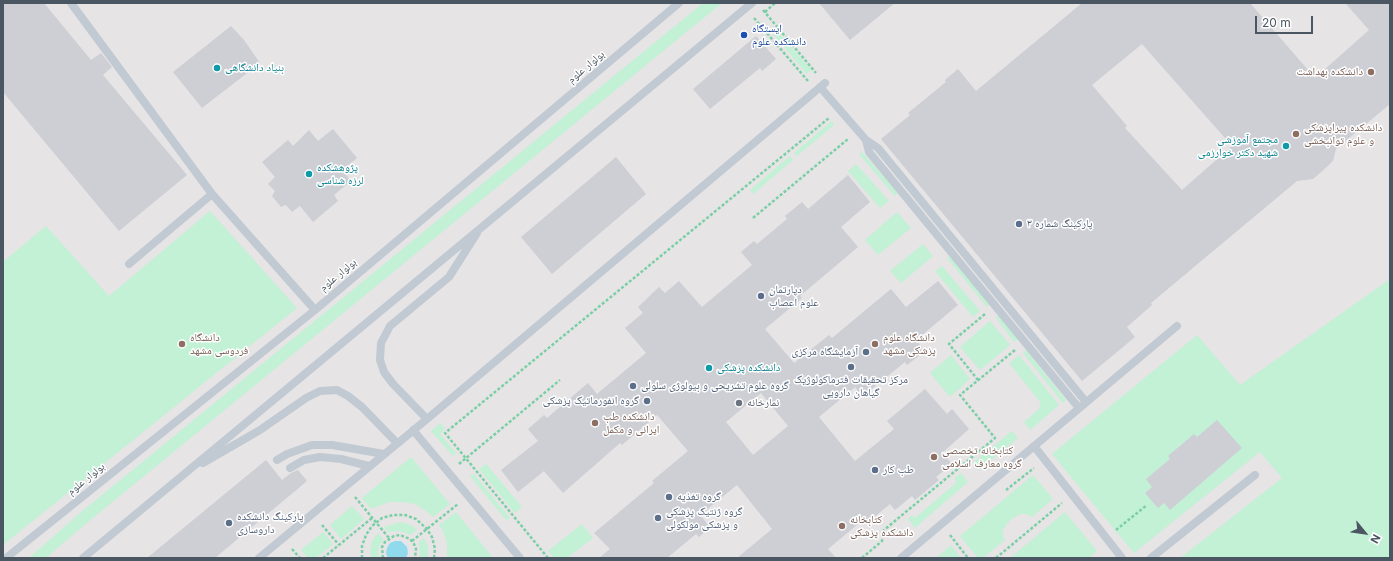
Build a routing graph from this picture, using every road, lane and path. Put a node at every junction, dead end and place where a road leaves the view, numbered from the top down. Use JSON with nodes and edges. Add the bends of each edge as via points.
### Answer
{"nodes":[{"id":1,"x":71,"y":3,"type":"edge"},
{"id":2,"x":679,"y":3,"type":"edge"},
{"id":3,"x":775,"y":3,"type":"edge"},
{"id":4,"x":748,"y":5,"type":"edge"},
{"id":5,"x":762,"y":9,"type":"dead end"},
{"id":6,"x":765,"y":12,"type":"junction"},
{"id":7,"x":821,"y":87,"type":"junction"},
{"id":8,"x":832,"y":115,"type":"dead end"},
{"id":9,"x":850,"y":137,"type":"dead end"},
{"id":10,"x":866,"y":140,"type":"junction"},
{"id":11,"x":212,"y":194,"type":"junction"},
{"id":12,"x":753,"y":218,"type":"dead end"},
{"id":13,"x":482,"y":226,"type":"junction"},
{"id":14,"x":129,"y":264,"type":"dead end"},
{"id":15,"x":314,"y":310,"type":"junction"},
{"id":16,"x":986,"y":313,"type":"dead end"},
{"id":17,"x":1177,"y":326,"type":"dead end"},
{"id":18,"x":1016,"y":349,"type":"dead end"},
{"id":19,"x":560,"y":380,"type":"dead end"},
{"id":20,"x":978,"y":380,"type":"junction"},
{"id":21,"x":1086,"y":402,"type":"junction"},
{"id":22,"x":1079,"y":408,"type":"junction"},
{"id":23,"x":427,"y":419,"type":"junction"},
{"id":24,"x":413,"y":430,"type":"junction"},
{"id":25,"x":397,"y":443,"type":"junction"},
{"id":26,"x":1034,"y":446,"type":"junction"},
{"id":27,"x":384,"y":454,"type":"junction"},
{"id":28,"x":466,"y":459,"type":"junction"},
{"id":29,"x":277,"y":460,"type":"dead end"},
{"id":30,"x":370,"y":466,"type":"junction"},
{"id":31,"x":290,"y":468,"type":"dead end"},
{"id":32,"x":185,"y":473,"type":"junction"},
{"id":33,"x":1255,"y":475,"type":"dead end"},
{"id":34,"x":355,"y":497,"type":"dead end"},
{"id":35,"x":1064,"y":502,"type":"dead end"},
{"id":36,"x":458,"y":503,"type":"dead end"},
{"id":37,"x":1147,"y":505,"type":"dead end"},
{"id":38,"x":372,"y":518,"type":"junction"},
{"id":39,"x":376,"y":523,"type":"junction"},
{"id":40,"x":941,"y":524,"type":"junction"},
{"id":41,"x":322,"y":525,"type":"dead end"},
{"id":42,"x":427,"y":529,"type":"junction"},
{"id":43,"x":389,"y":538,"type":"junction"},
{"id":44,"x":1106,"y":538,"type":"junction"},
{"id":45,"x":412,"y":542,"type":"junction"},
{"id":46,"x":339,"y":545,"type":"junction"},
{"id":47,"x":292,"y":549,"type":"dead end"},
{"id":48,"x":866,"y":554,"type":"junction"},
{"id":49,"x":6,"y":558,"type":"edge"},
{"id":50,"x":83,"y":558,"type":"edge"},
{"id":51,"x":259,"y":558,"type":"edge"},
{"id":52,"x":300,"y":558,"type":"edge"},
{"id":53,"x":323,"y":558,"type":"edge"},
{"id":54,"x":362,"y":558,"type":"edge"},
{"id":55,"x":382,"y":558,"type":"edge"},
{"id":56,"x":415,"y":558,"type":"edge"},
{"id":57,"x":434,"y":558,"type":"edge"},
{"id":58,"x":520,"y":558,"type":"edge"},
{"id":59,"x":548,"y":558,"type":"edge"},
{"id":60,"x":862,"y":558,"type":"edge"},
{"id":61,"x":870,"y":558,"type":"edge"},
{"id":62,"x":901,"y":558,"type":"edge"},
{"id":63,"x":968,"y":558,"type":"edge"},
{"id":64,"x":996,"y":558,"type":"edge"},
{"id":65,"x":1122,"y":558,"type":"edge"},
{"id":66,"x":1151,"y":558,"type":"edge"}],
"edges":[{"from":1,"to":11,"type":"lane"},
{"from":2,"to":15,"type":"lane","name":"بولوار علوم"},
{"from":3,"to":6,"type":"path"},
{"from":4,"to":7,"type":"path"},
{"from":4,"to":13,"type":"lane"},
{"from":5,"to":6,"type":"path"},
{"from":6,"to":7,"type":"path"},
{"from":7,"to":10,"type":"lane"},
{"from":7,"to":23,"type":"lane"},
{"from":8,"to":28,"type":"path","via":[[445,433]]},
{"from":9,"to":12,"type":"path"},
{"from":10,"to":21,"type":"lane","via":[[878,148]]},
{"from":10,"to":22,"type":"lane","via":[[869,152]]},
{"from":11,"to":14,"type":"lane"},
{"from":11,"to":15,"type":"lane"},
{"from":13,"to":23,"type":"lane","via":[[449,277],[390,326],[381,343],[380,360],[384,372]]},
{"from":13,"to":32,"type":"lane"},
{"from":15,"to":49,"type":"lane","name":"بولوار علوم"},
{"from":16,"to":20,"type":"path","via":[[949,344]]},
{"from":17,"to":21,"type":"lane"},
{"from":18,"to":20,"type":"path"},
{"from":19,"to":28,"type":"path"},
{"from":20,"to":48,"type":"path","via":[[960,395],[995,438],[884,530],[882,541]]},
{"from":21,"to":22,"type":"lane"},
{"from":22,"to":26,"type":"lane"},
{"from":23,"to":24,"type":"lane"},
{"from":24,"to":25,"type":"lane"},
{"from":24,"to":58,"type":"lane"},
{"from":25,"to":27,"type":"lane"},
{"from":25,"to":32,"type":"lane","via":[[348,396],[337,390],[320,391],[260,430]]},
{"from":26,"to":40,"type":"lane"},
{"from":26,"to":44,"type":"lane"},
{"from":27,"to":29,"type":"lane","via":[[332,445],[312,445]]},
{"from":27,"to":30,"type":"lane"},
{"from":28,"to":59,"type":"path"},
{"from":30,"to":31,"type":"lane","via":[[320,457],[304,460]]},
{"from":30,"to":51,"type":"lane"},
{"from":32,"to":50,"type":"lane"},
{"from":33,"to":66,"type":"lane"},
{"from":34,"to":38,"type":"path"},
{"from":35,"to":64,"type":"path"},
{"from":36,"to":42,"type":"path"},
{"from":37,"to":44,"type":"path"},
{"from":38,"to":39,"type":"path"},
{"from":38,"to":46,"type":"path"},
{"from":39,"to":42,"type":"path","via":[[382,518],[405,515],[416,519]]},
{"from":39,"to":43,"type":"path"},
{"from":39,"to":54,"type":"path","via":[[366,535],[362,546]]},
{"from":40,"to":62,"type":"lane"},
{"from":40,"to":63,"type":"path"},
{"from":41,"to":46,"type":"path"},
{"from":42,"to":45,"type":"path"},
{"from":42,"to":57,"type":"path","via":[[435,549]]},
{"from":43,"to":45,"type":"path","via":[[400,535]]},
{"from":43,"to":55,"type":"path","via":[[382,547]]},
{"from":44,"to":65,"type":"lane"},
{"from":45,"to":56,"type":"path","via":[[416,549]]},
{"from":46,"to":53,"type":"path"},
{"from":47,"to":52,"type":"path"},
{"from":48,"to":60,"type":"path"},
{"from":48,"to":61,"type":"path"}]}
